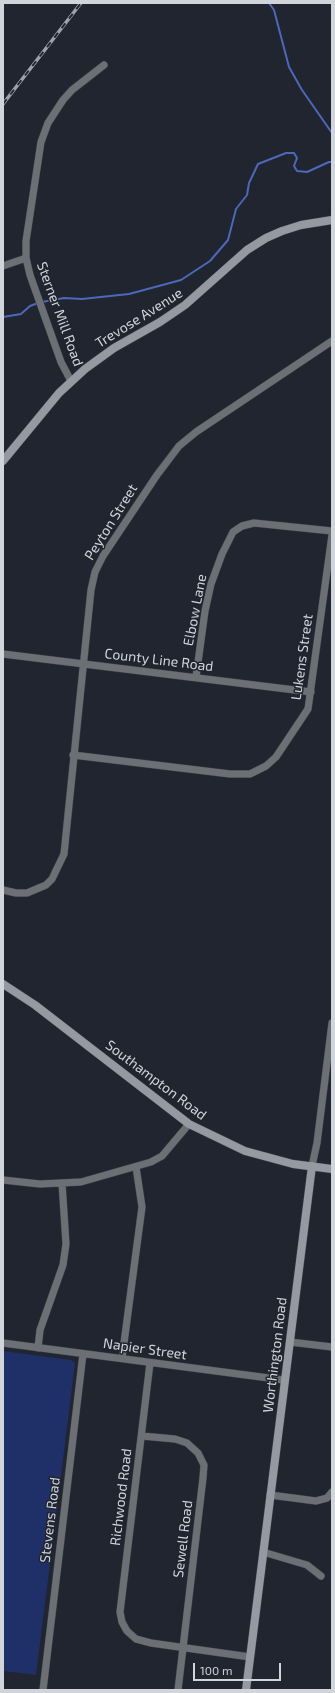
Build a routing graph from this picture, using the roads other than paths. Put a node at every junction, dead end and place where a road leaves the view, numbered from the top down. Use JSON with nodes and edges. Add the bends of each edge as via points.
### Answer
{"nodes":[{"id":1,"x":104,"y":66,"type":"dead end"},
{"id":2,"x":332,"y":220,"type":"edge"},
{"id":3,"x":26,"y":258,"type":"junction"},
{"id":4,"x":3,"y":266,"type":"edge"},
{"id":5,"x":332,"y":340,"type":"edge"},
{"id":6,"x":71,"y":381,"type":"junction"},
{"id":7,"x":3,"y":461,"type":"edge"},
{"id":8,"x":332,"y":531,"type":"edge"},
{"id":9,"x":332,"y":535,"type":"edge"},
{"id":10,"x":3,"y":654,"type":"edge"},
{"id":11,"x":83,"y":664,"type":"junction"},
{"id":12,"x":196,"y":677,"type":"junction"},
{"id":13,"x":311,"y":692,"type":"junction"},
{"id":14,"x":73,"y":755,"type":"junction"},
{"id":15,"x":3,"y":890,"type":"edge"},
{"id":16,"x":3,"y":984,"type":"edge"},
{"id":17,"x":332,"y":1023,"type":"edge"},
{"id":18,"x":189,"y":1124,"type":"junction"},
{"id":19,"x":312,"y":1166,"type":"junction"},
{"id":20,"x":136,"y":1167,"type":"junction"},
{"id":21,"x":332,"y":1168,"type":"edge"},
{"id":22,"x":3,"y":1180,"type":"edge"},
{"id":23,"x":62,"y":1183,"type":"junction"},
{"id":24,"x":290,"y":1342,"type":"junction"},
{"id":25,"x":3,"y":1344,"type":"edge"},
{"id":26,"x":332,"y":1347,"type":"edge"},
{"id":27,"x":38,"y":1348,"type":"junction"},
{"id":28,"x":83,"y":1354,"type":"junction"},
{"id":29,"x":122,"y":1358,"type":"junction"},
{"id":30,"x":150,"y":1363,"type":"junction"},
{"id":31,"x":284,"y":1380,"type":"junction"},
{"id":32,"x":142,"y":1436,"type":"junction"},
{"id":33,"x":332,"y":1492,"type":"edge"},
{"id":34,"x":270,"y":1494,"type":"junction"},
{"id":35,"x":263,"y":1552,"type":"junction"},
{"id":36,"x":321,"y":1576,"type":"dead end"},
{"id":37,"x":183,"y":1647,"type":"junction"},
{"id":38,"x":250,"y":1657,"type":"junction"},
{"id":39,"x":43,"y":1690,"type":"edge"},
{"id":40,"x":178,"y":1690,"type":"edge"},
{"id":41,"x":246,"y":1690,"type":"edge"}],
"edges":[{"from":1,"to":3,"type":"street","name":"Sterner Mill Road","via":[[72,90],[51,116],[45,129],[27,230]]},
{"from":2,"to":6,"type":"street","name":"Trevose Avenue","via":[[291,228],[256,243],[186,305],[104,355]]},
{"from":3,"to":4,"type":"street"},
{"from":3,"to":6,"type":"street","name":"Sterner Mill Road","via":[[39,302],[61,362]]},
{"from":5,"to":11,"type":"street","name":"Peyton Street","via":[[196,432],[175,450],[98,566],[91,590]]},
{"from":6,"to":7,"type":"street","name":"Trevose Avenue"},
{"from":8,"to":12,"type":"street","name":"Elbow Lane","via":[[254,523],[233,532],[211,584]]},
{"from":9,"to":13,"type":"street","name":"Lukens Street"},
{"from":10,"to":11,"type":"street","name":"County Line Road"},
{"from":11,"to":12,"type":"street","name":"County Line Road"},
{"from":11,"to":14,"type":"street","name":"Peyton Street"},
{"from":12,"to":13,"type":"street","name":"County Line Road"},
{"from":13,"to":14,"type":"street","name":"Lukens Street","via":[[308,709],[276,757],[266,766],[250,774],[230,774]]},
{"from":14,"to":15,"type":"street","name":"Peyton Street","via":[[64,854],[52,879],[46,885],[27,893],[16,894]]},
{"from":16,"to":18,"type":"street","name":"Southampton Road","via":[[35,1005]]},
{"from":17,"to":19,"type":"street","name":"Worthington Road"},
{"from":18,"to":19,"type":"street","name":"Southampton Road","via":[[245,1151],[293,1164]]},
{"from":18,"to":20,"type":"street","via":[[162,1156]]},
{"from":19,"to":21,"type":"street","name":"Southampton Road"},
{"from":19,"to":24,"type":"street","name":"Worthington Road"},
{"from":20,"to":23,"type":"street","via":[[81,1182]]},
{"from":20,"to":29,"type":"street","via":[[142,1208]]},
{"from":22,"to":23,"type":"street","via":[[40,1184]]},
{"from":23,"to":27,"type":"street","via":[[66,1244],[63,1266],[40,1330]]},
{"from":24,"to":26,"type":"street"},
{"from":24,"to":31,"type":"street","name":"Worthington Road"},
{"from":25,"to":27,"type":"street","name":"Napier Street"},
{"from":27,"to":28,"type":"street","name":"Napier Street"},
{"from":28,"to":29,"type":"street","name":"Napier Street"},
{"from":28,"to":39,"type":"street","name":"Stevens Road"},
{"from":29,"to":30,"type":"street","name":"Napier Street"},
{"from":30,"to":31,"type":"street","name":"Napier Street"},
{"from":30,"to":32,"type":"street","name":"Richwood Road"},
{"from":31,"to":34,"type":"street","name":"Worthington Road"},
{"from":32,"to":37,"type":"street","name":"Richwood Road","via":[[120,1612],[122,1622],[136,1639]]},
{"from":32,"to":37,"type":"street","name":"Sewell Road","via":[[188,1443],[198,1452],[204,1465]]},
{"from":33,"to":34,"type":"street","via":[[327,1498],[316,1501]]},
{"from":34,"to":35,"type":"street","name":"Worthington Road"},
{"from":35,"to":36,"type":"street","via":[[307,1565]]},
{"from":35,"to":38,"type":"street","name":"Worthington Road"},
{"from":37,"to":38,"type":"street"},
{"from":37,"to":40,"type":"street","name":"Sewell Road"},
{"from":38,"to":41,"type":"street","name":"Worthington Road"}]}
